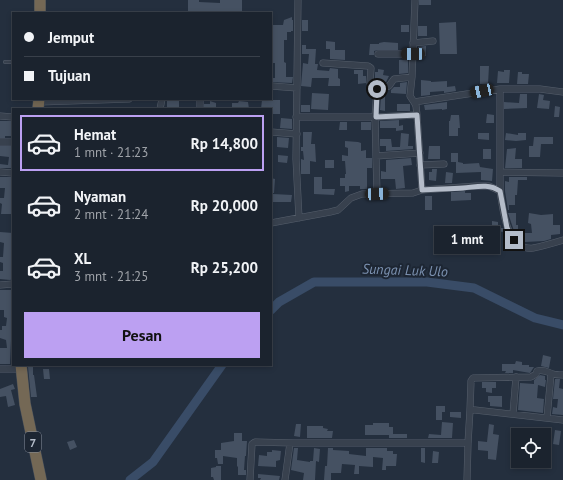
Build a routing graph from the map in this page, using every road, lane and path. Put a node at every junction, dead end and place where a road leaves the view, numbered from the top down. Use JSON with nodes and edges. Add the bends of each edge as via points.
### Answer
{"nodes":[{"id":1,"x":40,"y":0,"type":"edge"},
{"id":2,"x":298,"y":0,"type":"edge"},
{"id":3,"x":415,"y":0,"type":"edge"},
{"id":4,"x":40,"y":12,"type":"edge"},
{"id":5,"x":433,"y":41,"type":"dead end"},
{"id":6,"x":413,"y":43,"type":"junction"},
{"id":7,"x":378,"y":54,"type":"dead end"},
{"id":8,"x":413,"y":54,"type":"junction"},
{"id":9,"x":5,"y":62,"type":"dead end"},
{"id":10,"x":12,"y":62,"type":"edge"},
{"id":11,"x":323,"y":63,"type":"dead end"},
{"id":12,"x":412,"y":77,"type":"junction"},
{"id":13,"x":272,"y":86,"type":"edge"},
{"id":14,"x":297,"y":88,"type":"junction"},
{"id":15,"x":500,"y":89,"type":"junction"},
{"id":16,"x":376,"y":92,"type":"junction"},
{"id":17,"x":563,"y":92,"type":"edge"},
{"id":18,"x":106,"y":100,"type":"edge"},
{"id":19,"x":414,"y":102,"type":"junction"},
{"id":20,"x":38,"y":103,"type":"edge"},
{"id":21,"x":417,"y":115,"type":"junction"},
{"id":22,"x":0,"y":116,"type":"edge"},
{"id":23,"x":12,"y":117,"type":"edge"},
{"id":24,"x":296,"y":117,"type":"junction"},
{"id":25,"x":376,"y":117,"type":"junction"},
{"id":26,"x":272,"y":132,"type":"edge"},
{"id":27,"x":297,"y":134,"type":"junction"},
{"id":28,"x":0,"y":142,"type":"edge"},
{"id":29,"x":12,"y":142,"type":"dead end"},
{"id":30,"x":420,"y":153,"type":"junction"},
{"id":31,"x":376,"y":156,"type":"junction"},
{"id":32,"x":444,"y":164,"type":"dead end"},
{"id":33,"x":420,"y":165,"type":"junction"},
{"id":34,"x":0,"y":172,"type":"edge"},
{"id":35,"x":500,"y":172,"type":"junction"},
{"id":36,"x":12,"y":173,"type":"edge"},
{"id":37,"x":563,"y":173,"type":"edge"},
{"id":38,"x":422,"y":190,"type":"junction"},
{"id":39,"x":500,"y":191,"type":"junction"},
{"id":40,"x":377,"y":194,"type":"junction"},
{"id":41,"x":299,"y":218,"type":"junction"},
{"id":42,"x":272,"y":223,"type":"edge"},
{"id":43,"x":563,"y":240,"type":"edge"},
{"id":44,"x":12,"y":284,"type":"edge"},
{"id":45,"x":0,"y":285,"type":"edge"},
{"id":46,"x":21,"y":367,"type":"edge"},
{"id":47,"x":0,"y":369,"type":"edge"},
{"id":48,"x":551,"y":374,"type":"junction"},
{"id":49,"x":563,"y":376,"type":"edge"},
{"id":50,"x":516,"y":378,"type":"junction"},
{"id":51,"x":470,"y":410,"type":"junction"},
{"id":52,"x":513,"y":414,"type":"junction"},
{"id":53,"x":547,"y":418,"type":"junction"},
{"id":54,"x":563,"y":420,"type":"edge"},
{"id":55,"x":290,"y":443,"type":"junction"},
{"id":56,"x":468,"y":443,"type":"junction"},
{"id":57,"x":42,"y":480,"type":"edge"},
{"id":58,"x":250,"y":480,"type":"edge"},
{"id":59,"x":285,"y":480,"type":"edge"},
{"id":60,"x":467,"y":480,"type":"edge"}],
"edges":[{"from":1,"to":4,"type":"highway"},
{"from":2,"to":14,"type":"street"},
{"from":3,"to":6,"type":"street"},
{"from":5,"to":6,"type":"street"},
{"from":6,"to":8,"type":"street"},
{"from":7,"to":8,"type":"street"},
{"from":8,"to":12,"type":"street"},
{"from":9,"to":10,"type":"lane"},
{"from":11,"to":16,"type":"street","via":[[370,66],[370,83]]},
{"from":12,"to":16,"type":"street","via":[[394,79],[389,86]]},
{"from":12,"to":19,"type":"street","via":[[410,96]]},
{"from":13,"to":14,"type":"street"},
{"from":14,"to":24,"type":"street"},
{"from":15,"to":17,"type":"street"},
{"from":15,"to":19,"type":"street"},
{"from":15,"to":35,"type":"street"},
{"from":16,"to":25,"type":"street"},
{"from":18,"to":20,"type":"street"},
{"from":19,"to":21,"type":"street"},
{"from":21,"to":25,"type":"street"},
{"from":21,"to":30,"type":"street"},
{"from":22,"to":23,"type":"street"},
{"from":24,"to":25,"type":"street"},
{"from":24,"to":27,"type":"street"},
{"from":25,"to":31,"type":"street"},
{"from":26,"to":27,"type":"street"},
{"from":27,"to":41,"type":"street"},
{"from":28,"to":29,"type":"street"},
{"from":30,"to":31,"type":"street"},
{"from":30,"to":33,"type":"street"},
{"from":31,"to":40,"type":"street"},
{"from":32,"to":33,"type":"street"},
{"from":33,"to":38,"type":"street"},
{"from":34,"to":36,"type":"street"},
{"from":35,"to":37,"type":"street"},
{"from":35,"to":39,"type":"street"},
{"from":38,"to":39,"type":"street","via":[[489,186]]},
{"from":38,"to":40,"type":"street","via":[[413,193]]},
{"from":39,"to":43,"type":"street","via":[[507,228],[514,240],[532,248]]},
{"from":40,"to":41,"type":"street","via":[[362,194],[351,198],[338,210]]},
{"from":41,"to":42,"type":"street"},
{"from":44,"to":45,"type":"street"},
{"from":46,"to":47,"type":"street"},
{"from":46,"to":57,"type":"highway","number":"7","via":[[25,404]]},
{"from":48,"to":49,"type":"street"},
{"from":48,"to":50,"type":"street","via":[[546,370],[539,370],[532,377]]},
{"from":48,"to":53,"type":"street"},
{"from":50,"to":51,"type":"street","via":[[472,379]]},
{"from":50,"to":52,"type":"street"},
{"from":51,"to":52,"type":"street"},
{"from":51,"to":56,"type":"street"},
{"from":52,"to":53,"type":"street"},
{"from":53,"to":54,"type":"street"},
{"from":55,"to":56,"type":"street"},
{"from":55,"to":58,"type":"street","via":[[253,443]]},
{"from":55,"to":59,"type":"street"},
{"from":56,"to":60,"type":"street"}]}
